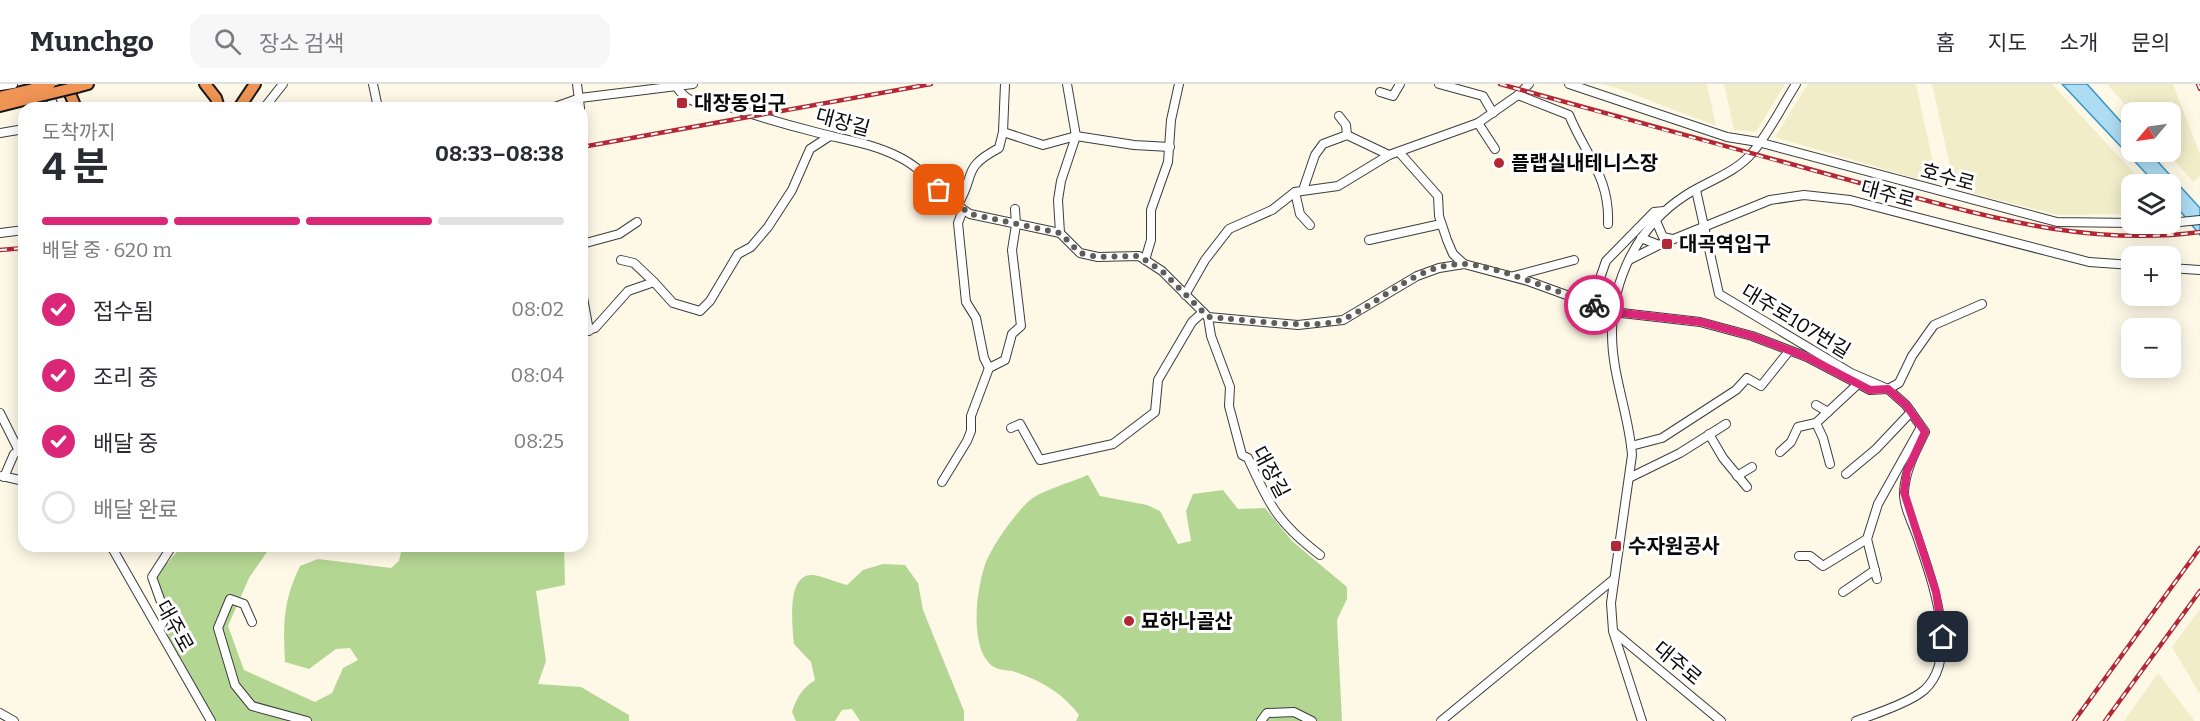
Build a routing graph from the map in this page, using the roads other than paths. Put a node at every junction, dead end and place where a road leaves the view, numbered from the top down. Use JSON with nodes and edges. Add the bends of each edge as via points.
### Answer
{"nodes":[{"id":1,"x":12,"y":84,"type":"edge"},
{"id":2,"x":45,"y":84,"type":"edge"},
{"id":3,"x":50,"y":84,"type":"edge"},
{"id":4,"x":61,"y":84,"type":"edge"},
{"id":5,"x":66,"y":84,"type":"edge"},
{"id":6,"x":205,"y":84,"type":"edge"},
{"id":7,"x":255,"y":84,"type":"edge"},
{"id":8,"x":283,"y":84,"type":"edge"},
{"id":9,"x":373,"y":84,"type":"edge"},
{"id":10,"x":577,"y":84,"type":"edge"},
{"id":11,"x":693,"y":84,"type":"edge"},
{"id":12,"x":1005,"y":84,"type":"edge"},
{"id":13,"x":1067,"y":84,"type":"edge"},
{"id":14,"x":1179,"y":84,"type":"edge"},
{"id":15,"x":1400,"y":84,"type":"edge"},
{"id":16,"x":1439,"y":84,"type":"edge"},
{"id":17,"x":1529,"y":84,"type":"edge"},
{"id":18,"x":1569,"y":84,"type":"edge"},
{"id":19,"x":1796,"y":84,"type":"edge"},
{"id":20,"x":83,"y":85,"type":"edge"},
{"id":21,"x":0,"y":86,"type":"edge"},
{"id":22,"x":676,"y":86,"type":"junction"},
{"id":23,"x":1380,"y":92,"type":"dead end"},
{"id":24,"x":34,"y":93,"type":"junction"},
{"id":25,"x":1518,"y":95,"type":"junction"},
{"id":26,"x":0,"y":97,"type":"edge"},
{"id":27,"x":580,"y":98,"type":"junction"},
{"id":28,"x":52,"y":102,"type":"edge"},
{"id":29,"x":68,"y":102,"type":"edge"},
{"id":30,"x":74,"y":102,"type":"edge"},
{"id":31,"x":217,"y":102,"type":"edge"},
{"id":32,"x":243,"y":102,"type":"edge"},
{"id":33,"x":269,"y":102,"type":"edge"},
{"id":34,"x":377,"y":102,"type":"edge"},
{"id":35,"x":569,"y":102,"type":"edge"},
{"id":36,"x":580,"y":102,"type":"edge"},
{"id":37,"x":0,"y":106,"type":"edge"},
{"id":38,"x":1493,"y":113,"type":"junction"},
{"id":39,"x":1339,"y":116,"type":"dead end"},
{"id":40,"x":1478,"y":123,"type":"junction"},
{"id":41,"x":18,"y":130,"type":"edge"},
{"id":42,"x":1003,"y":132,"type":"junction"},
{"id":43,"x":0,"y":133,"type":"edge"},
{"id":44,"x":1347,"y":135,"type":"junction"},
{"id":45,"x":830,"y":136,"type":"junction"},
{"id":46,"x":1076,"y":136,"type":"junction"},
{"id":47,"x":1758,"y":142,"type":"junction"},
{"id":48,"x":1170,"y":147,"type":"junction"},
{"id":49,"x":1496,"y":149,"type":"dead end"},
{"id":50,"x":1399,"y":152,"type":"junction"},
{"id":51,"x":1389,"y":155,"type":"junction"},
{"id":52,"x":1696,"y":189,"type":"junction"},
{"id":53,"x":1299,"y":191,"type":"junction"},
{"id":54,"x":960,"y":208,"type":"junction"},
{"id":55,"x":1015,"y":209,"type":"dead end"},
{"id":56,"x":1664,"y":211,"type":"junction"},
{"id":57,"x":2200,"y":220,"type":"edge"},
{"id":58,"x":1656,"y":221,"type":"junction"},
{"id":59,"x":637,"y":222,"type":"dead end"},
{"id":60,"x":2181,"y":222,"type":"edge"},
{"id":61,"x":2121,"y":223,"type":"edge"},
{"id":62,"x":1441,"y":224,"type":"junction"},
{"id":63,"x":1608,"y":224,"type":"dead end"},
{"id":64,"x":1016,"y":225,"type":"junction"},
{"id":65,"x":1310,"y":225,"type":"dead end"},
{"id":66,"x":1703,"y":227,"type":"junction"},
{"id":67,"x":18,"y":231,"type":"edge"},
{"id":68,"x":0,"y":233,"type":"edge"},
{"id":69,"x":1060,"y":233,"type":"junction"},
{"id":70,"x":1641,"y":238,"type":"junction"},
{"id":71,"x":1672,"y":239,"type":"junction"},
{"id":72,"x":1369,"y":240,"type":"dead end"},
{"id":73,"x":588,"y":242,"type":"edge"},
{"id":74,"x":1659,"y":244,"type":"junction"},
{"id":75,"x":621,"y":260,"type":"dead end"},
{"id":76,"x":1145,"y":260,"type":"junction"},
{"id":77,"x":1574,"y":260,"type":"dead end"},
{"id":78,"x":1629,"y":260,"type":"junction"},
{"id":79,"x":1464,"y":264,"type":"junction"},
{"id":80,"x":2121,"y":264,"type":"edge"},
{"id":81,"x":2181,"y":269,"type":"edge"},
{"id":82,"x":2200,"y":270,"type":"edge"},
{"id":83,"x":1513,"y":277,"type":"junction"},
{"id":84,"x":654,"y":282,"type":"junction"},
{"id":85,"x":1185,"y":295,"type":"junction"},
{"id":86,"x":1592,"y":304,"type":"junction"},
{"id":87,"x":1982,"y":304,"type":"dead end"},
{"id":88,"x":1613,"y":312,"type":"junction"},
{"id":89,"x":1205,"y":315,"type":"junction"},
{"id":90,"x":588,"y":329,"type":"edge"},
{"id":91,"x":1789,"y":351,"type":"junction"},
{"id":92,"x":989,"y":368,"type":"junction"},
{"id":93,"x":1858,"y":384,"type":"junction"},
{"id":94,"x":1888,"y":389,"type":"junction"},
{"id":95,"x":1816,"y":405,"type":"dead end"},
{"id":96,"x":1828,"y":412,"type":"junction"},
{"id":97,"x":1911,"y":412,"type":"junction"},
{"id":98,"x":0,"y":413,"type":"edge"},
{"id":99,"x":1816,"y":423,"type":"junction"},
{"id":100,"x":1726,"y":424,"type":"dead end"},
{"id":101,"x":1921,"y":427,"type":"junction"},
{"id":102,"x":1011,"y":428,"type":"dead end"},
{"id":103,"x":1709,"y":434,"type":"junction"},
{"id":104,"x":18,"y":444,"type":"edge"},
{"id":105,"x":1631,"y":446,"type":"junction"},
{"id":106,"x":18,"y":451,"type":"edge"},
{"id":107,"x":1780,"y":452,"type":"dead end"},
{"id":108,"x":1830,"y":464,"type":"dead end"},
{"id":109,"x":1752,"y":467,"type":"dead end"},
{"id":110,"x":1846,"y":474,"type":"dead end"},
{"id":111,"x":1737,"y":476,"type":"junction"},
{"id":112,"x":2,"y":477,"type":"edge"},
{"id":113,"x":1630,"y":477,"type":"junction"},
{"id":114,"x":18,"y":480,"type":"edge"},
{"id":115,"x":942,"y":482,"type":"dead end"},
{"id":116,"x":1748,"y":487,"type":"dead end"},
{"id":117,"x":1867,"y":539,"type":"junction"},
{"id":118,"x":114,"y":552,"type":"edge"},
{"id":119,"x":168,"y":552,"type":"edge"},
{"id":120,"x":1320,"y":555,"type":"dead end"},
{"id":121,"x":1799,"y":556,"type":"dead end"},
{"id":122,"x":1875,"y":570,"type":"junction"},
{"id":123,"x":1614,"y":579,"type":"junction"},
{"id":124,"x":1877,"y":579,"type":"dead end"},
{"id":125,"x":1844,"y":592,"type":"dead end"},
{"id":126,"x":252,"y":622,"type":"dead end"},
{"id":127,"x":159,"y":630,"type":"junction"},
{"id":128,"x":1613,"y":631,"type":"junction"},
{"id":129,"x":0,"y":713,"type":"edge"},
{"id":130,"x":1641,"y":720,"type":"edge"},
{"id":131,"x":14,"y":721,"type":"edge"},
{"id":132,"x":211,"y":721,"type":"edge"},
{"id":133,"x":307,"y":721,"type":"edge"},
{"id":134,"x":1261,"y":721,"type":"edge"},
{"id":135,"x":1312,"y":721,"type":"edge"},
{"id":136,"x":1441,"y":721,"type":"edge"},
{"id":137,"x":1721,"y":721,"type":"edge"},
{"id":138,"x":1856,"y":721,"type":"edge"}],
"edges":[{"from":1,"to":21,"type":"street"},
{"from":2,"to":28,"type":"street"},
{"from":3,"to":24,"type":"highway","bridge":true},
{"from":4,"to":29,"type":"highway"},
{"from":5,"to":30,"type":"highway"},
{"from":6,"to":31,"type":"highway"},
{"from":7,"to":32,"type":"highway"},
{"from":8,"to":33,"type":"street"},
{"from":9,"to":34,"type":"street"},
{"from":10,"to":27,"type":"street"},
{"from":11,"to":22,"type":"street"},
{"from":12,"to":42,"type":"street"},
{"from":13,"to":46,"type":"street"},
{"from":14,"to":48,"type":"street"},
{"from":15,"to":23,"type":"street","via":[[1394,96]]},
{"from":16,"to":38,"type":"street","via":[[1483,96]]},
{"from":17,"to":25,"type":"street"},
{"from":18,"to":47,"type":"street","name":"호수로","via":[[1726,137]]},
{"from":19,"to":47,"type":"street","name":"대주로"},
{"from":20,"to":24,"type":"highway","bridge":true},
{"from":22,"to":27,"type":"street"},
{"from":22,"to":45,"type":"street","name":"대장길","via":[[683,98],[695,103],[717,103],[753,117]]},
{"from":24,"to":26,"type":"highway"},
{"from":24,"to":37,"type":"highway"},
{"from":25,"to":38,"type":"street"},
{"from":25,"to":63,"type":"street","via":[[1569,115],[1605,187]]},
{"from":27,"to":35,"type":"street"},
{"from":27,"to":36,"type":"street"},
{"from":38,"to":40,"type":"street"},
{"from":39,"to":44,"type":"street"},
{"from":40,"to":49,"type":"street"},
{"from":40,"to":50,"type":"street"},
{"from":41,"to":43,"type":"street"},
{"from":42,"to":46,"type":"street","via":[[1043,145]]},
{"from":42,"to":54,"type":"street","via":[[999,148],[975,161]]},
{"from":44,"to":51,"type":"street"},
{"from":44,"to":53,"type":"street","via":[[1323,144]]},
{"from":45,"to":54,"type":"street","name":"대장길","via":[[899,157]]},
{"from":45,"to":84,"type":"street","via":[[810,149],[792,190],[768,226],[751,247],[738,254],[700,311],[673,303]]},
{"from":46,"to":48,"type":"street","via":[[1134,146]]},
{"from":46,"to":69,"type":"street","via":[[1061,181]]},
{"from":47,"to":52,"type":"street","name":"대주로","via":[[1751,155]]},
{"from":47,"to":61,"type":"street","name":"호수로","via":[[2057,222]]},
{"from":48,"to":76,"type":"street","via":[[1151,210],[1151,240]]},
{"from":50,"to":51,"type":"street"},
{"from":50,"to":62,"type":"street","via":[[1438,196]]},
{"from":51,"to":53,"type":"street","via":[[1338,186]]},
{"from":52,"to":56,"type":"street","name":"대주로"},
{"from":52,"to":66,"type":"street","name":"대주로107번길"},
{"from":53,"to":65,"type":"street","via":[[1300,214]]},
{"from":53,"to":85,"type":"street","via":[[1272,210],[1229,229]]},
{"from":54,"to":64,"type":"street","name":"대장길"},
{"from":54,"to":92,"type":"street","via":[[966,302],[976,318]]},
{"from":55,"to":64,"type":"street"},
{"from":56,"to":58,"type":"street","name":"대주로"},
{"from":56,"to":86,"type":"street","via":[[1654,212],[1606,261]]},
{"from":57,"to":60,"type":"street"},
{"from":58,"to":70,"type":"street","name":"대주로"},
{"from":58,"to":71,"type":"street","via":[[1663,237]]},
{"from":59,"to":73,"type":"street","via":[[619,234]]},
{"from":62,"to":72,"type":"street"},
{"from":62,"to":79,"type":"street","via":[[1453,254]]},
{"from":64,"to":69,"type":"street","name":"대장길"},
{"from":64,"to":92,"type":"street","via":[[1012,250],[1021,326],[1012,334],[1005,360]]},
{"from":66,"to":71,"type":"street","name":"대주로"},
{"from":66,"to":80,"type":"street","name":"대주로","via":[[1770,200],[1804,195],[1850,201],[2088,262]]},
{"from":66,"to":94,"type":"street","name":"대주로107번길","via":[[1719,294],[1851,373]]},
{"from":67,"to":68,"type":"street"},
{"from":69,"to":76,"type":"street","via":[[1080,253],[1098,257],[1139,256]]},
{"from":70,"to":74,"type":"street"},
{"from":70,"to":78,"type":"street","name":"대주로"},
{"from":71,"to":74,"type":"street","name":"대주로"},
{"from":74,"to":78,"type":"street","name":"대주로"},
{"from":75,"to":84,"type":"street","via":[[634,263]]},
{"from":76,"to":85,"type":"street"},
{"from":77,"to":83,"type":"street"},
{"from":78,"to":88,"type":"street","name":"대주로"},
{"from":79,"to":83,"type":"street"},
{"from":79,"to":89,"type":"street","via":[[1417,276],[1343,320],[1298,325]]},
{"from":81,"to":82,"type":"street"},
{"from":83,"to":86,"type":"street"},
{"from":84,"to":90,"type":"street","via":[[628,291]]},
{"from":85,"to":89,"type":"street"},
{"from":86,"to":88,"type":"street"},
{"from":87,"to":94,"type":"street","via":[[1934,325],[1899,382]]},
{"from":88,"to":91,"type":"street","name":"대주로107번길","via":[[1701,322]]},
{"from":88,"to":105,"type":"street","name":"대주로","via":[[1613,366]]},
{"from":89,"to":102,"type":"street","via":[[1192,322],[1158,380],[1155,412],[1113,444],[1040,460],[1020,424]]},
{"from":89,"to":120,"type":"street","name":"대장길","via":[[1230,387],[1229,406],[1242,455],[1248,458],[1270,507]]},
{"from":91,"to":93,"type":"street","name":"대주로107번길"},
{"from":91,"to":105,"type":"street","name":"대주로107번길","via":[[1761,386],[1747,378],[1736,390],[1662,438]]},
{"from":92,"to":115,"type":"street","via":[[971,416],[967,441]]},
{"from":93,"to":94,"type":"street","name":"대주로107번길","via":[[1870,390]]},
{"from":93,"to":96,"type":"street","name":"대주로107번길"},
{"from":94,"to":97,"type":"street","name":"대주로107번길"},
{"from":95,"to":96,"type":"street"},
{"from":96,"to":99,"type":"street","name":"대주로107번길"},
{"from":97,"to":101,"type":"street","name":"대주로107번길"},
{"from":97,"to":110,"type":"street"},
{"from":98,"to":104,"type":"street"},
{"from":99,"to":107,"type":"street","name":"대주로107번길","via":[[1798,427],[1791,442]]},
{"from":99,"to":108,"type":"street"},
{"from":100,"to":103,"type":"street"},
{"from":101,"to":117,"type":"street","via":[[1878,504]]},
{"from":101,"to":138,"type":"street","via":[[1925,432],[1907,471],[1904,492],[1938,601],[1943,637],[1937,665],[1931,681],[1920,693]]},
{"from":103,"to":111,"type":"street"},
{"from":103,"to":113,"type":"street","via":[[1644,473]]},
{"from":105,"to":113,"type":"street","name":"대주로"},
{"from":106,"to":112,"type":"street"},
{"from":109,"to":111,"type":"street"},
{"from":111,"to":116,"type":"street"},
{"from":112,"to":114,"type":"street"},
{"from":113,"to":123,"type":"street","name":"대주로"},
{"from":117,"to":121,"type":"street","via":[[1823,566],[1810,556]]},
{"from":117,"to":122,"type":"street"},
{"from":118,"to":127,"type":"street","name":"대주로"},
{"from":119,"to":127,"type":"street","via":[[152,577],[165,616]]},
{"from":122,"to":124,"type":"street"},
{"from":122,"to":125,"type":"street"},
{"from":123,"to":128,"type":"street","name":"대주로"},
{"from":123,"to":136,"type":"street"},
{"from":126,"to":133,"type":"street","name":"대주로","via":[[244,604],[230,599],[218,628],[235,685],[252,706]]},
{"from":127,"to":132,"type":"street","name":"대주로"},
{"from":128,"to":130,"type":"street","name":"대주로"},
{"from":128,"to":137,"type":"street","name":"대주로"},
{"from":129,"to":131,"type":"street"},
{"from":134,"to":135,"type":"street","via":[[1267,713],[1294,712]]}]}
